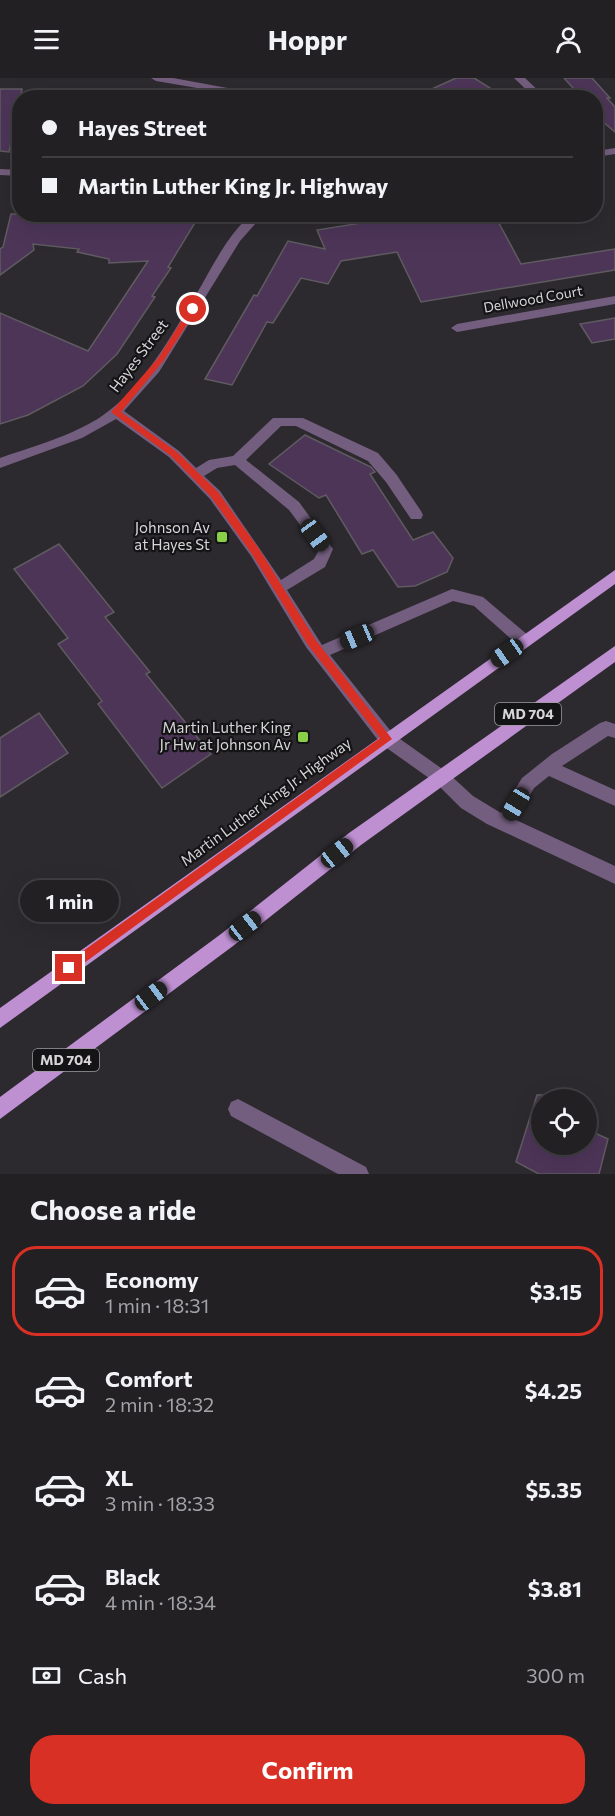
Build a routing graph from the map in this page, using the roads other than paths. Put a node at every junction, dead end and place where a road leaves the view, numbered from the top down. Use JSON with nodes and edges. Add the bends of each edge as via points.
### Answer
{"nodes":[{"id":1,"x":156,"y":78,"type":"edge"},
{"id":2,"x":519,"y":78,"type":"edge"},
{"id":3,"x":228,"y":90,"type":"edge"},
{"id":4,"x":532,"y":90,"type":"edge"},
{"id":5,"x":252,"y":222,"type":"edge"},
{"id":6,"x":615,"y":300,"type":"edge"},
{"id":7,"x":457,"y":328,"type":"dead end"},
{"id":8,"x":116,"y":412,"type":"junction"},
{"id":9,"x":237,"y":460,"type":"junction"},
{"id":10,"x":0,"y":463,"type":"edge"},
{"id":11,"x":196,"y":474,"type":"junction"},
{"id":12,"x":416,"y":515,"type":"dead end"},
{"id":13,"x":615,"y":576,"type":"edge"},
{"id":14,"x":277,"y":589,"type":"junction"},
{"id":15,"x":524,"y":641,"type":"junction"},
{"id":16,"x":320,"y":653,"type":"junction"},
{"id":17,"x":615,"y":653,"type":"edge"},
{"id":18,"x":615,"y":730,"type":"edge"},
{"id":19,"x":387,"y":739,"type":"junction"},
{"id":20,"x":548,"y":768,"type":"junction"},
{"id":21,"x":442,"y":778,"type":"junction"},
{"id":22,"x":615,"y":798,"type":"edge"},
{"id":23,"x":504,"y":824,"type":"junction"},
{"id":24,"x":615,"y":875,"type":"edge"},
{"id":25,"x":0,"y":1019,"type":"edge"},
{"id":26,"x":0,"y":1109,"type":"edge"},
{"id":27,"x":238,"y":1109,"type":"dead end"},
{"id":28,"x":359,"y":1174,"type":"edge"}],
"edges":[{"from":1,"to":3,"type":"street"},
{"from":2,"to":4,"type":"street"},
{"from":5,"to":8,"type":"street","name":"Hayes Street","via":[[238,237],[162,358]]},
{"from":6,"to":7,"type":"street","name":"Dellwood Court"},
{"from":8,"to":10,"type":"street","name":"Hayes Street","via":[[90,427]]},
{"from":8,"to":11,"type":"street"},
{"from":9,"to":11,"type":"street","via":[[214,464]]},
{"from":9,"to":12,"type":"street","via":[[278,421],[298,420],[373,457]]},
{"from":9,"to":14,"type":"street","via":[[294,506],[326,549],[320,563]]},
{"from":11,"to":14,"type":"street","via":[[234,520]]},
{"from":13,"to":15,"type":"main road","name":"Martin Luther King Jr. Highway"},
{"from":14,"to":16,"type":"street"},
{"from":15,"to":16,"type":"street","via":[[478,601],[452,595]]},
{"from":15,"to":19,"type":"main road","name":"Martin Luther King Jr. Highway"},
{"from":16,"to":19,"type":"street"},
{"from":17,"to":21,"type":"main road","number":"MD 704"},
{"from":18,"to":20,"type":"street","via":[[606,728]]},
{"from":19,"to":21,"type":"street"},
{"from":19,"to":25,"type":"main road","name":"Martin Luther King Jr. Highway"},
{"from":20,"to":22,"type":"street"},
{"from":20,"to":23,"type":"street","via":[[528,783]]},
{"from":21,"to":23,"type":"street","via":[[467,802]]},
{"from":21,"to":26,"type":"main road","number":"MD 704","via":[[355,839]]},
{"from":23,"to":24,"type":"street"},
{"from":27,"to":28,"type":"street"}]}
